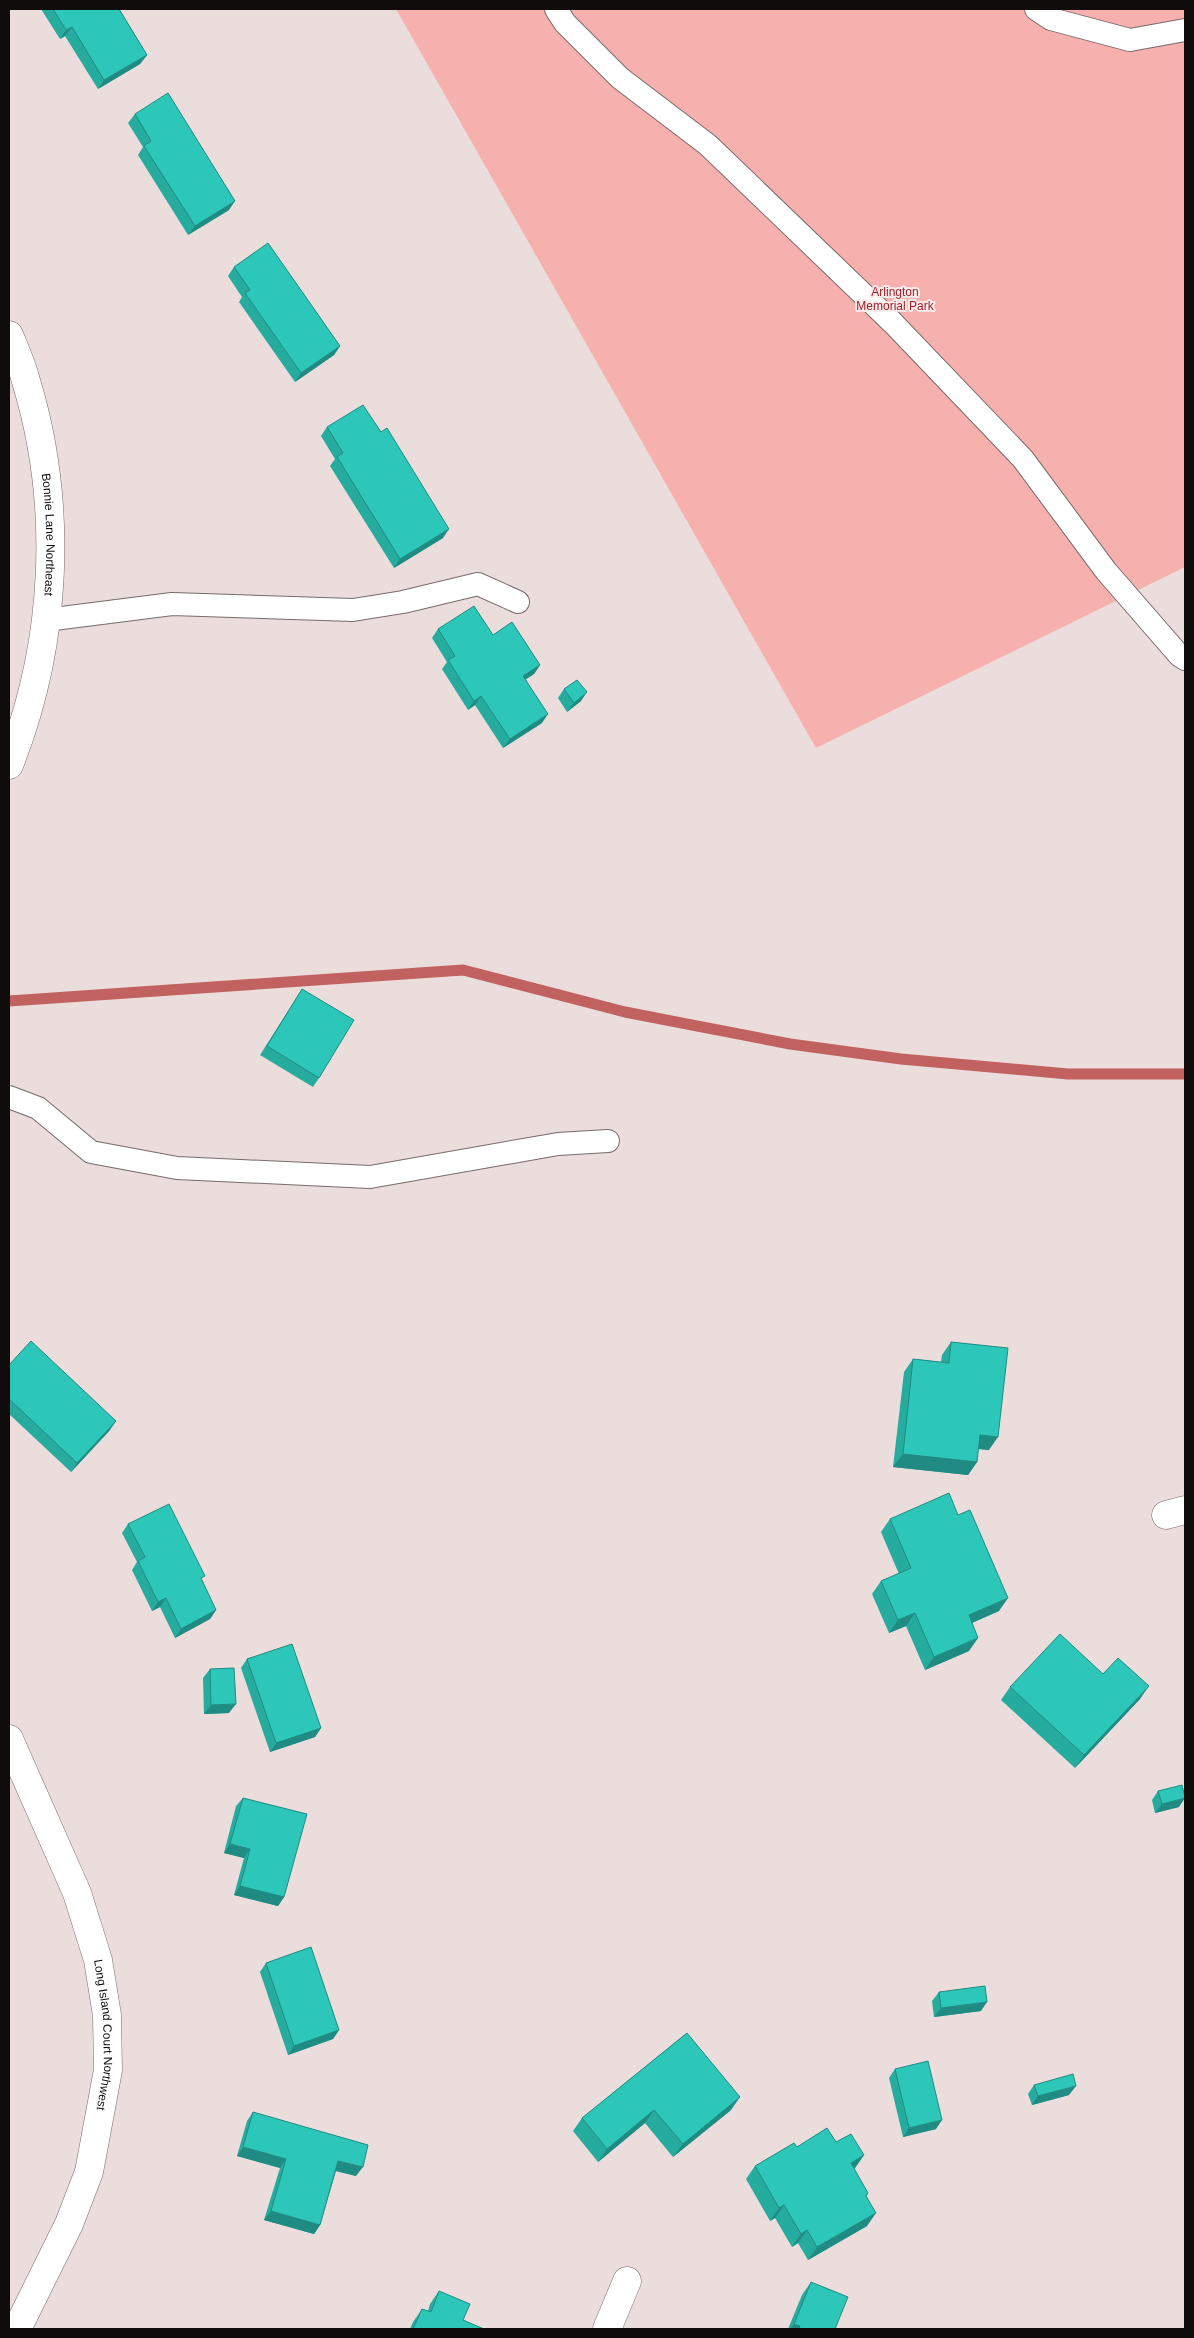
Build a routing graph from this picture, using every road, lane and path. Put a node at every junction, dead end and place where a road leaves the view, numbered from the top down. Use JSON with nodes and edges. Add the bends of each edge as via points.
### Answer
{"nodes":[{"id":1,"x":556,"y":9,"type":"edge"},
{"id":2,"x":1036,"y":9,"type":"edge"},
{"id":3,"x":1185,"y":30,"type":"edge"},
{"id":4,"x":9,"y":335,"type":"edge"},
{"id":5,"x":518,"y":602,"type":"dead end"},
{"id":6,"x":46,"y":620,"type":"junction"},
{"id":7,"x":1185,"y":659,"type":"edge"},
{"id":8,"x":9,"y":765,"type":"edge"},
{"id":9,"x":9,"y":1097,"type":"edge"},
{"id":10,"x":608,"y":1141,"type":"dead end"},
{"id":11,"x":9,"y":1739,"type":"edge"},
{"id":12,"x":627,"y":2281,"type":"dead end"},
{"id":13,"x":17,"y":2329,"type":"edge"},
{"id":14,"x":607,"y":2329,"type":"edge"}],
"edges":[{"from":1,"to":7,"type":"lane","via":[[565,23],[620,78],[708,145],[893,323],[1023,459],[1106,571]]},
{"from":2,"to":3,"type":"lane","via":[[1051,19],[1130,40]]},
{"from":4,"to":6,"type":"street","name":"Bonnie Lane Northeast","via":[[26,381],[45,460],[52,551]]},
{"from":5,"to":6,"type":"lane","via":[[478,584],[353,610],[172,604]]},
{"from":6,"to":8,"type":"street","name":"Bonnie Lane Northeast","via":[[44,642],[23,730]]},
{"from":9,"to":10,"type":"lane","via":[[38,1108],[91,1152],[178,1168],[370,1177],[558,1144]]},
{"from":11,"to":13,"type":"street","name":"Long Island Court Northwest","via":[[77,1893],[98,1960],[107,2015],[108,2070],[89,2172],[69,2224]]},
{"from":12,"to":14,"type":"street"}]}
